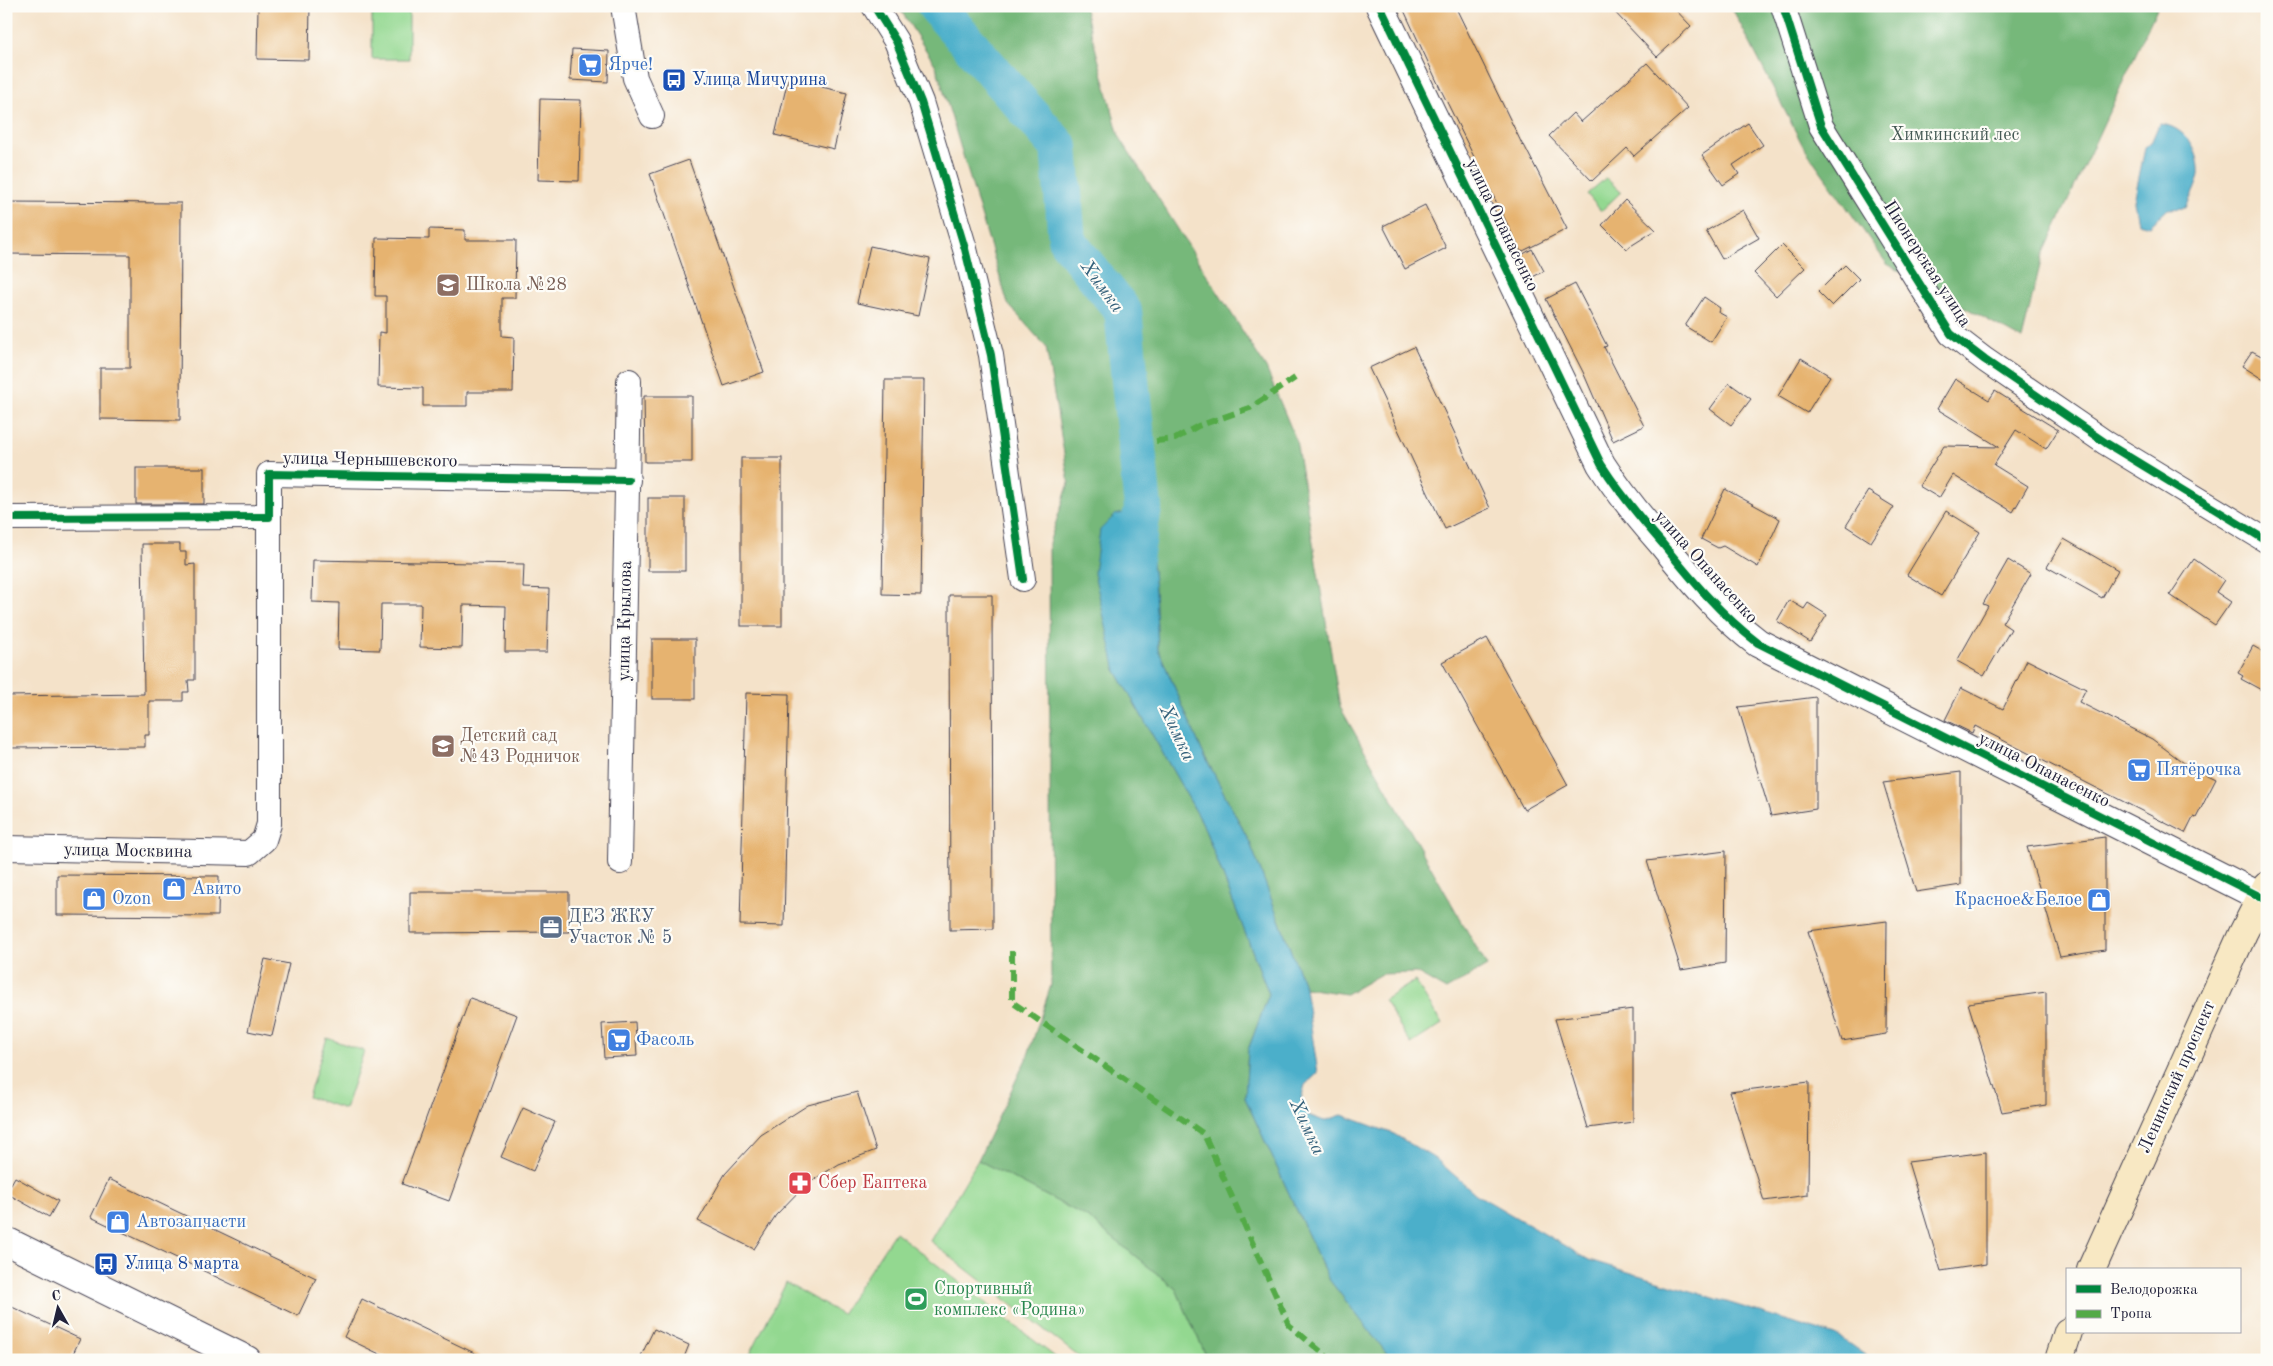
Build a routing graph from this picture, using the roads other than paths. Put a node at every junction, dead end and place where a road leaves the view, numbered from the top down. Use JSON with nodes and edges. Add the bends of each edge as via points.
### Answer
{"nodes":[{"id":1,"x":622,"y":6,"type":"edge"},
{"id":2,"x":874,"y":6,"type":"edge"},
{"id":3,"x":1380,"y":6,"type":"edge"},
{"id":4,"x":1782,"y":6,"type":"edge"},
{"id":5,"x":652,"y":116,"type":"dead end"},
{"id":6,"x":629,"y":381,"type":"dead end"},
{"id":7,"x":628,"y":480,"type":"junction"},
{"id":8,"x":270,"y":517,"type":"junction"},
{"id":9,"x":6,"y":518,"type":"edge"},
{"id":10,"x":2267,"y":541,"type":"edge"},
{"id":11,"x":1023,"y":579,"type":"dead end"},
{"id":12,"x":6,"y":848,"type":"edge"},
{"id":13,"x":620,"y":862,"type":"dead end"},
{"id":14,"x":2264,"y":891,"type":"edge"},
{"id":15,"x":6,"y":1241,"type":"edge"},
{"id":16,"x":2092,"y":1268,"type":"edge"},
{"id":17,"x":2067,"y":1334,"type":"edge"},
{"id":18,"x":247,"y":1360,"type":"edge"},
{"id":19,"x":2060,"y":1360,"type":"edge"}],
"edges":[{"from":1,"to":5,"type":"street","via":[[635,78]]},
{"from":2,"to":11,"type":"street","via":[[896,41],[920,102],[966,249],[991,355]]},
{"from":3,"to":14,"type":"street","name":"улица Опанасенко","via":[[1601,464],[1683,569],[1735,626],[1758,643]]},
{"from":4,"to":10,"type":"street","name":"Пионерская улица","via":[[1821,126],[1951,334],[2106,443]]},
{"from":6,"to":7,"type":"street","name":"улица Крылова"},
{"from":7,"to":8,"type":"street","name":"улица Чернышевского","via":[[269,474]]},
{"from":7,"to":13,"type":"street","name":"улица Крылова"},
{"from":8,"to":9,"type":"street"},
{"from":8,"to":12,"type":"street","name":"улица Москвина","via":[[269,824],[264,840],[249,853]]},
{"from":14,"to":16,"type":"main road","name":"Ленинский проспект"},
{"from":15,"to":18,"type":"street"},
{"from":17,"to":19,"type":"main road"}]}
